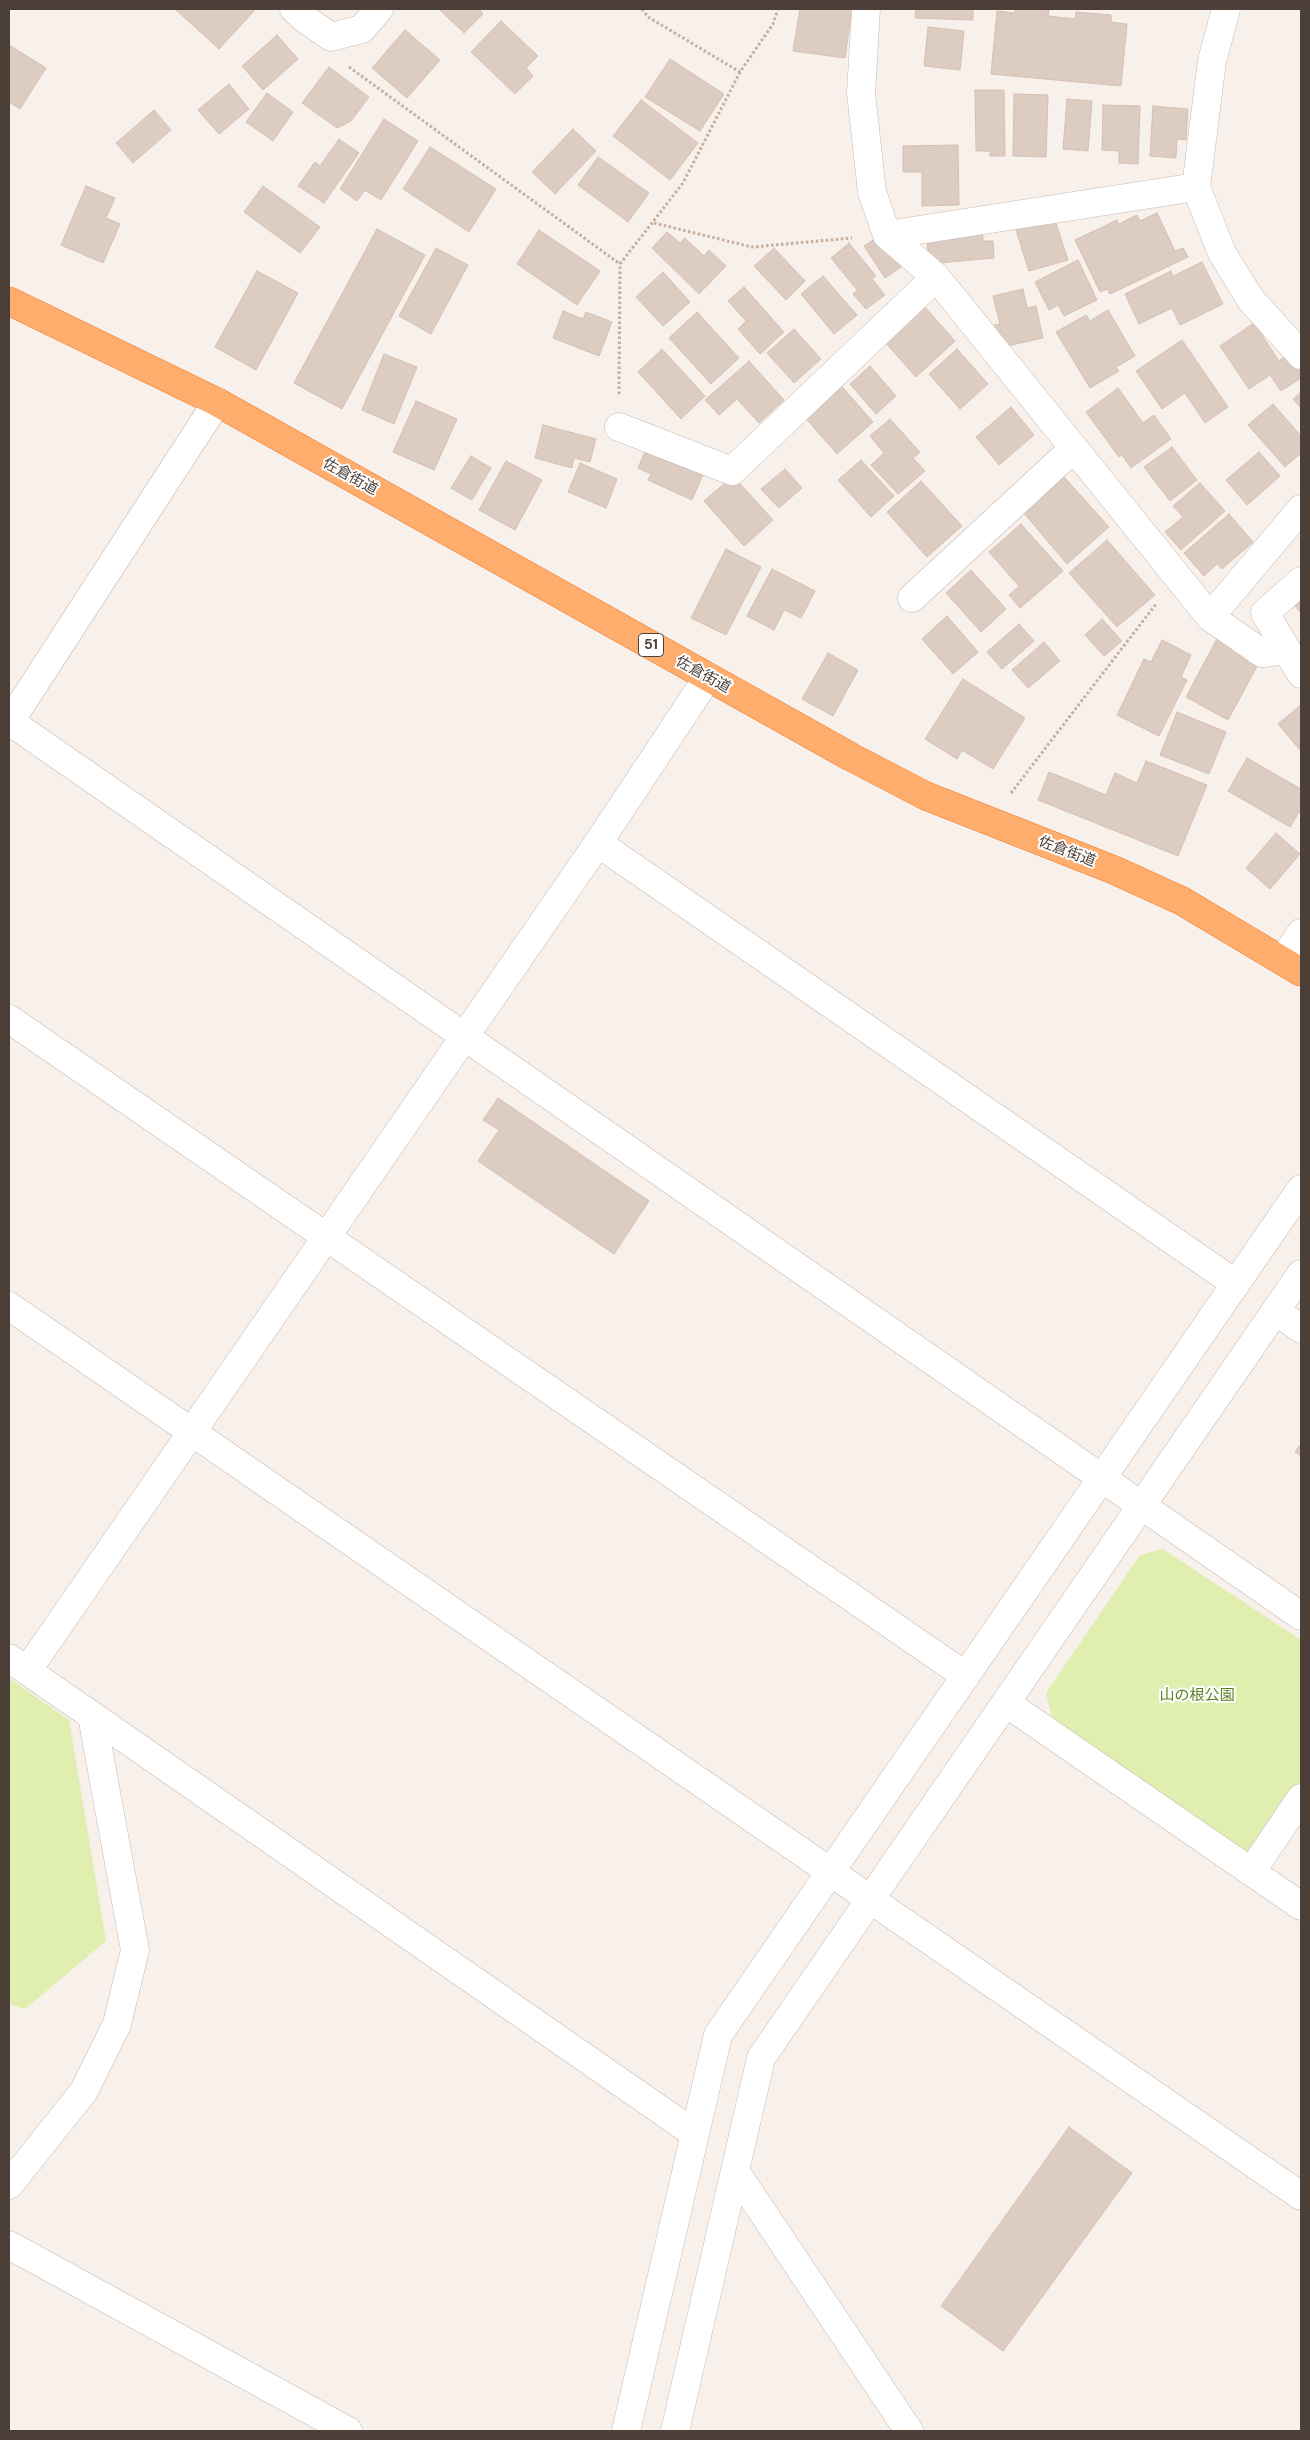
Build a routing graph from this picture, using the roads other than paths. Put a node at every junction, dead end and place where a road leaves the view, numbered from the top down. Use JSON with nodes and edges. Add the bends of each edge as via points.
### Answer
{"nodes":[{"id":1,"x":294,"y":9,"type":"edge"},
{"id":2,"x":379,"y":9,"type":"edge"},
{"id":3,"x":866,"y":9,"type":"edge"},
{"id":4,"x":1226,"y":9,"type":"edge"},
{"id":5,"x":1196,"y":187,"type":"junction"},
{"id":6,"x":887,"y":234,"type":"junction"},
{"id":7,"x":936,"y":277,"type":"junction"},
{"id":8,"x":9,"y":301,"type":"edge"},
{"id":9,"x":1301,"y":355,"type":"edge"},
{"id":10,"x":217,"y":402,"type":"junction"},
{"id":11,"x":619,"y":426,"type":"road end"},
{"id":12,"x":1073,"y":449,"type":"junction"},
{"id":13,"x":1301,"y":509,"type":"edge"},
{"id":14,"x":1301,"y":581,"type":"edge"},
{"id":15,"x":912,"y":598,"type":"dead end"},
{"id":16,"x":1210,"y":617,"type":"junction"},
{"id":17,"x":1287,"y":650,"type":"junction"},
{"id":18,"x":1301,"y":674,"type":"edge"},
{"id":19,"x":708,"y":677,"type":"junction"},
{"id":20,"x":9,"y":722,"type":"edge"},
{"id":21,"x":598,"y":843,"type":"junction"},
{"id":22,"x":1301,"y":933,"type":"edge"},
{"id":23,"x":1292,"y":966,"type":"edge"},
{"id":24,"x":9,"y":1019,"type":"edge"},
{"id":25,"x":465,"y":1037,"type":"junction"},
{"id":26,"x":1301,"y":1189,"type":"edge"},
{"id":27,"x":327,"y":1237,"type":"junction"},
{"id":28,"x":1301,"y":1274,"type":"edge"},
{"id":29,"x":1236,"y":1284,"type":"junction"},
{"id":30,"x":9,"y":1306,"type":"edge"},
{"id":31,"x":1276,"y":1311,"type":"junction"},
{"id":32,"x":1301,"y":1329,"type":"edge"},
{"id":33,"x":192,"y":1432,"type":"junction"},
{"id":34,"x":1102,"y":1478,"type":"junction"},
{"id":35,"x":1142,"y":1506,"type":"junction"},
{"id":36,"x":1301,"y":1616,"type":"edge"},
{"id":37,"x":18,"y":1664,"type":"edge"},
{"id":38,"x":966,"y":1676,"type":"junction"},
{"id":39,"x":1006,"y":1703,"type":"junction"},
{"id":40,"x":92,"y":1716,"type":"junction"},
{"id":41,"x":1301,"y":1798,"type":"edge"},
{"id":42,"x":831,"y":1872,"type":"junction"},
{"id":43,"x":1252,"y":1872,"type":"junction"},
{"id":44,"x":870,"y":1899,"type":"junction"},
{"id":45,"x":1301,"y":1906,"type":"edge"},
{"id":46,"x":695,"y":2134,"type":"junction"},
{"id":47,"x":735,"y":2171,"type":"junction"},
{"id":48,"x":9,"y":2185,"type":"edge"},
{"id":49,"x":1301,"y":2196,"type":"edge"},
{"id":50,"x":9,"y":2244,"type":"edge"},
{"id":51,"x":348,"y":2431,"type":"edge"},
{"id":52,"x":626,"y":2431,"type":"edge"},
{"id":53,"x":675,"y":2431,"type":"edge"},
{"id":54,"x":909,"y":2431,"type":"edge"}],
"edges":[{"from":1,"to":2,"type":"street","via":[[332,37],[362,29]]},
{"from":3,"to":6,"type":"street","via":[[862,93],[872,192]]},
{"from":4,"to":5,"type":"street","via":[[1212,61]]},
{"from":5,"to":6,"type":"street"},
{"from":5,"to":9,"type":"street","via":[[1222,253],[1251,300]]},
{"from":6,"to":7,"type":"street"},
{"from":7,"to":11,"type":"street","via":[[732,472]]},
{"from":7,"to":12,"type":"street"},
{"from":8,"to":10,"type":"highway","name":"佐倉街道","number":"51"},
{"from":10,"to":19,"type":"highway","name":"佐倉街道","number":"51"},
{"from":10,"to":20,"type":"street"},
{"from":12,"to":15,"type":"street"},
{"from":12,"to":16,"type":"street"},
{"from":13,"to":16,"type":"street"},
{"from":14,"to":17,"type":"street","via":[[1264,613]]},
{"from":16,"to":17,"type":"street","via":[[1262,653]]},
{"from":17,"to":18,"type":"street"},
{"from":19,"to":21,"type":"street"},
{"from":19,"to":23,"type":"highway","name":"佐倉街道","number":"51","via":[[851,758],[926,796],[1114,870],[1182,901]]},
{"from":20,"to":25,"type":"street"},
{"from":21,"to":25,"type":"street"},
{"from":21,"to":29,"type":"street"},
{"from":22,"to":23,"type":"street"},
{"from":24,"to":27,"type":"street"},
{"from":25,"to":27,"type":"street"},
{"from":25,"to":34,"type":"street"},
{"from":26,"to":29,"type":"street"},
{"from":27,"to":33,"type":"street"},
{"from":27,"to":38,"type":"street"},
{"from":28,"to":31,"type":"street"},
{"from":29,"to":34,"type":"street"},
{"from":30,"to":33,"type":"street"},
{"from":31,"to":32,"type":"street"},
{"from":31,"to":35,"type":"street"},
{"from":33,"to":37,"type":"street"},
{"from":33,"to":42,"type":"street"},
{"from":34,"to":35,"type":"street"},
{"from":34,"to":38,"type":"street"},
{"from":35,"to":36,"type":"street"},
{"from":35,"to":39,"type":"street"},
{"from":37,"to":40,"type":"street"},
{"from":38,"to":42,"type":"street"},
{"from":39,"to":43,"type":"street"},
{"from":39,"to":44,"type":"street"},
{"from":40,"to":46,"type":"street"},
{"from":40,"to":48,"type":"street","via":[[135,1950],[117,2024],[84,2091]]},
{"from":41,"to":43,"type":"street"},
{"from":42,"to":44,"type":"street"},
{"from":42,"to":46,"type":"street","via":[[718,2035]]},
{"from":43,"to":45,"type":"street"},
{"from":44,"to":47,"type":"street","via":[[762,2058]]},
{"from":44,"to":49,"type":"street"},
{"from":46,"to":52,"type":"street"},
{"from":47,"to":53,"type":"street"},
{"from":47,"to":54,"type":"street"},
{"from":50,"to":51,"type":"street"}]}
